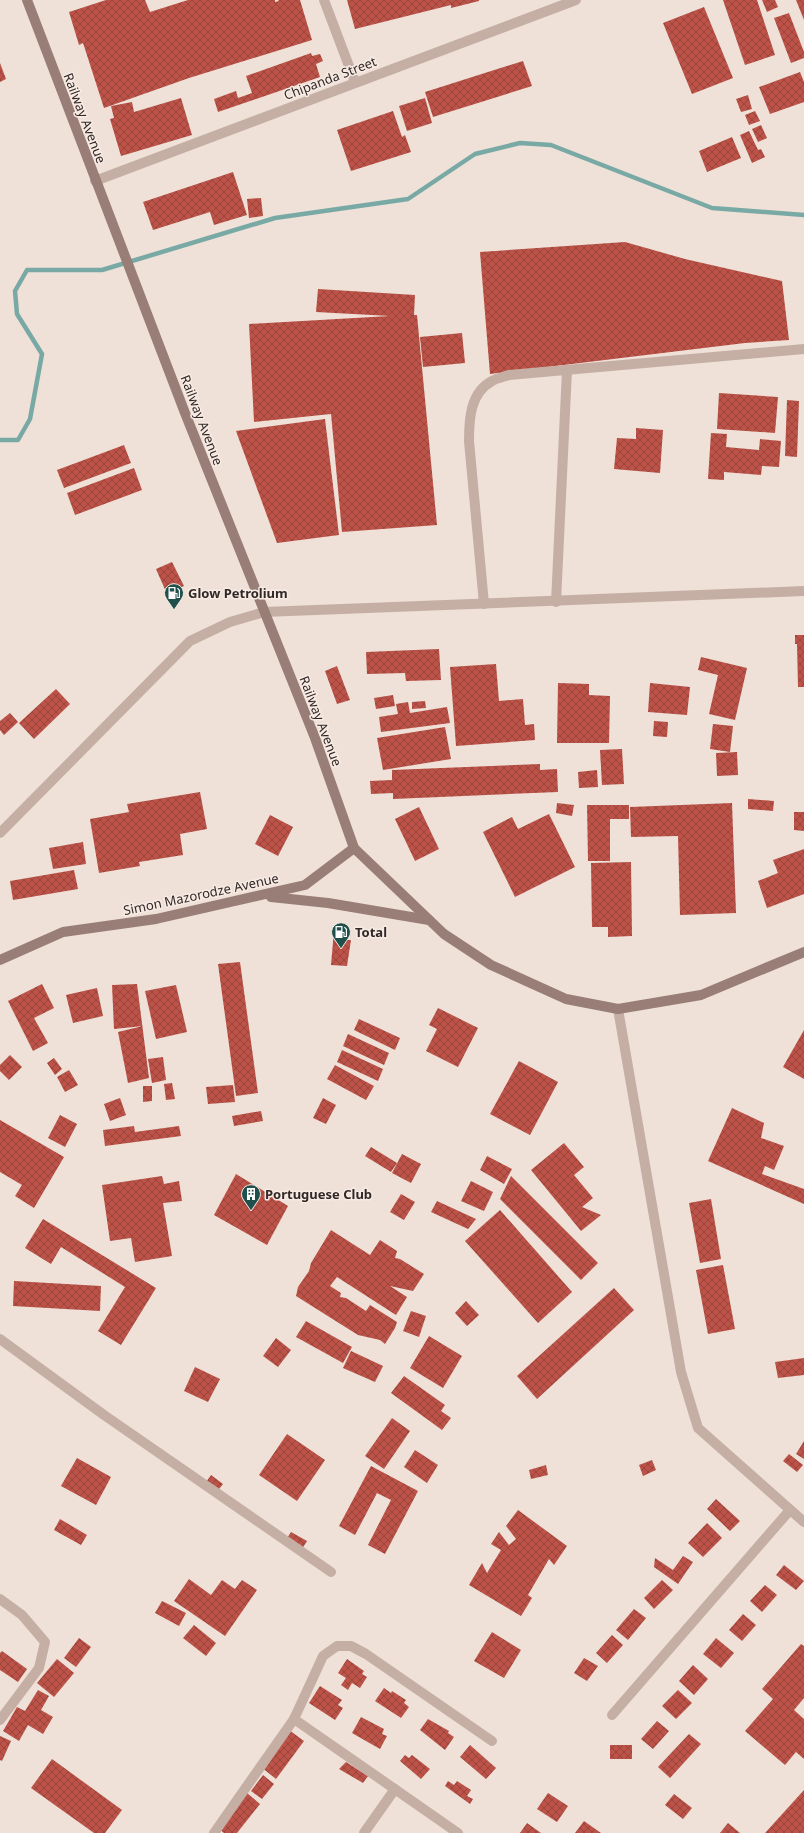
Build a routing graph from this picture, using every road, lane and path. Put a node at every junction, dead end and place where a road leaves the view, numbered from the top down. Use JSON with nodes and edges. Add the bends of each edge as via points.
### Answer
{"nodes":[{"id":1,"x":27,"y":0,"type":"edge"},
{"id":2,"x":324,"y":0,"type":"edge"},
{"id":3,"x":576,"y":0,"type":"edge"},
{"id":4,"x":355,"y":82,"type":"junction"},
{"id":5,"x":95,"y":181,"type":"junction"},
{"id":6,"x":804,"y":350,"type":"edge"},
{"id":7,"x":566,"y":370,"type":"junction"},
{"id":8,"x":804,"y":591,"type":"edge"},
{"id":9,"x":556,"y":602,"type":"junction"},
{"id":10,"x":484,"y":604,"type":"junction"},
{"id":11,"x":264,"y":612,"type":"junction"},
{"id":12,"x":0,"y":833,"type":"edge"},
{"id":13,"x":354,"y":848,"type":"junction"},
{"id":14,"x":263,"y":896,"type":"junction"},
{"id":15,"x":429,"y":920,"type":"junction"},
{"id":16,"x":804,"y":952,"type":"edge"},
{"id":17,"x":0,"y":960,"type":"edge"},
{"id":18,"x":618,"y":1009,"type":"junction"},
{"id":19,"x":0,"y":1339,"type":"edge"},
{"id":20,"x":790,"y":1510,"type":"junction"},
{"id":21,"x":804,"y":1522,"type":"edge"},
{"id":22,"x":331,"y":1572,"type":"dead end"},
{"id":23,"x":0,"y":1598,"type":"edge"},
{"id":24,"x":612,"y":1715,"type":"dead end"},
{"id":25,"x":294,"y":1719,"type":"junction"},
{"id":26,"x":0,"y":1720,"type":"edge"},
{"id":27,"x":492,"y":1741,"type":"dead end"},
{"id":28,"x":395,"y":1789,"type":"junction"},
{"id":29,"x":438,"y":1820,"type":"junction"},
{"id":30,"x":214,"y":1833,"type":"edge"},
{"id":31,"x":364,"y":1833,"type":"edge"},
{"id":32,"x":440,"y":1833,"type":"edge"},
{"id":33,"x":458,"y":1833,"type":"edge"}],
"edges":[{"from":1,"to":5,"type":"main road","name":"Railway Avenue"},
{"from":2,"to":4,"type":"street"},
{"from":3,"to":4,"type":"street","name":"Chipanda Street"},
{"from":4,"to":5,"type":"street","name":"Chipanda Street"},
{"from":5,"to":11,"type":"main road","name":"Railway Avenue"},
{"from":6,"to":7,"type":"street"},
{"from":7,"to":9,"type":"street"},
{"from":7,"to":10,"type":"street","via":[[509,375],[492,381],[478,392],[469,418],[469,441]]},
{"from":8,"to":9,"type":"street"},
{"from":9,"to":10,"type":"street"},
{"from":10,"to":11,"type":"street"},
{"from":11,"to":12,"type":"street","via":[[230,622],[190,641]]},
{"from":11,"to":13,"type":"main road","name":"Railway Avenue","via":[[315,738]]},
{"from":13,"to":14,"type":"main road","name":"Simon Mazorodze Avenue","via":[[305,885]]},
{"from":13,"to":15,"type":"main road"},
{"from":14,"to":15,"type":"main road","via":[[328,903]]},
{"from":14,"to":17,"type":"main road","name":"Simon Mazorodze Avenue","via":[[156,920],[63,932]]},
{"from":15,"to":18,"type":"main road","via":[[444,934],[491,965],[566,999]]},
{"from":16,"to":18,"type":"main road","via":[[701,995]]},
{"from":18,"to":20,"type":"street","via":[[681,1372],[698,1428]]},
{"from":19,"to":22,"type":"street","via":[[104,1415]]},
{"from":20,"to":21,"type":"street"},
{"from":20,"to":24,"type":"street"},
{"from":23,"to":26,"type":"street","via":[[22,1615],[45,1642],[39,1668]]},
{"from":25,"to":27,"type":"street","via":[[323,1656],[336,1646],[351,1646]]},
{"from":25,"to":28,"type":"street"},
{"from":25,"to":30,"type":"street"},
{"from":28,"to":29,"type":"street"},
{"from":28,"to":31,"type":"street"},
{"from":29,"to":32,"type":"street"},
{"from":29,"to":33,"type":"street"}]}
